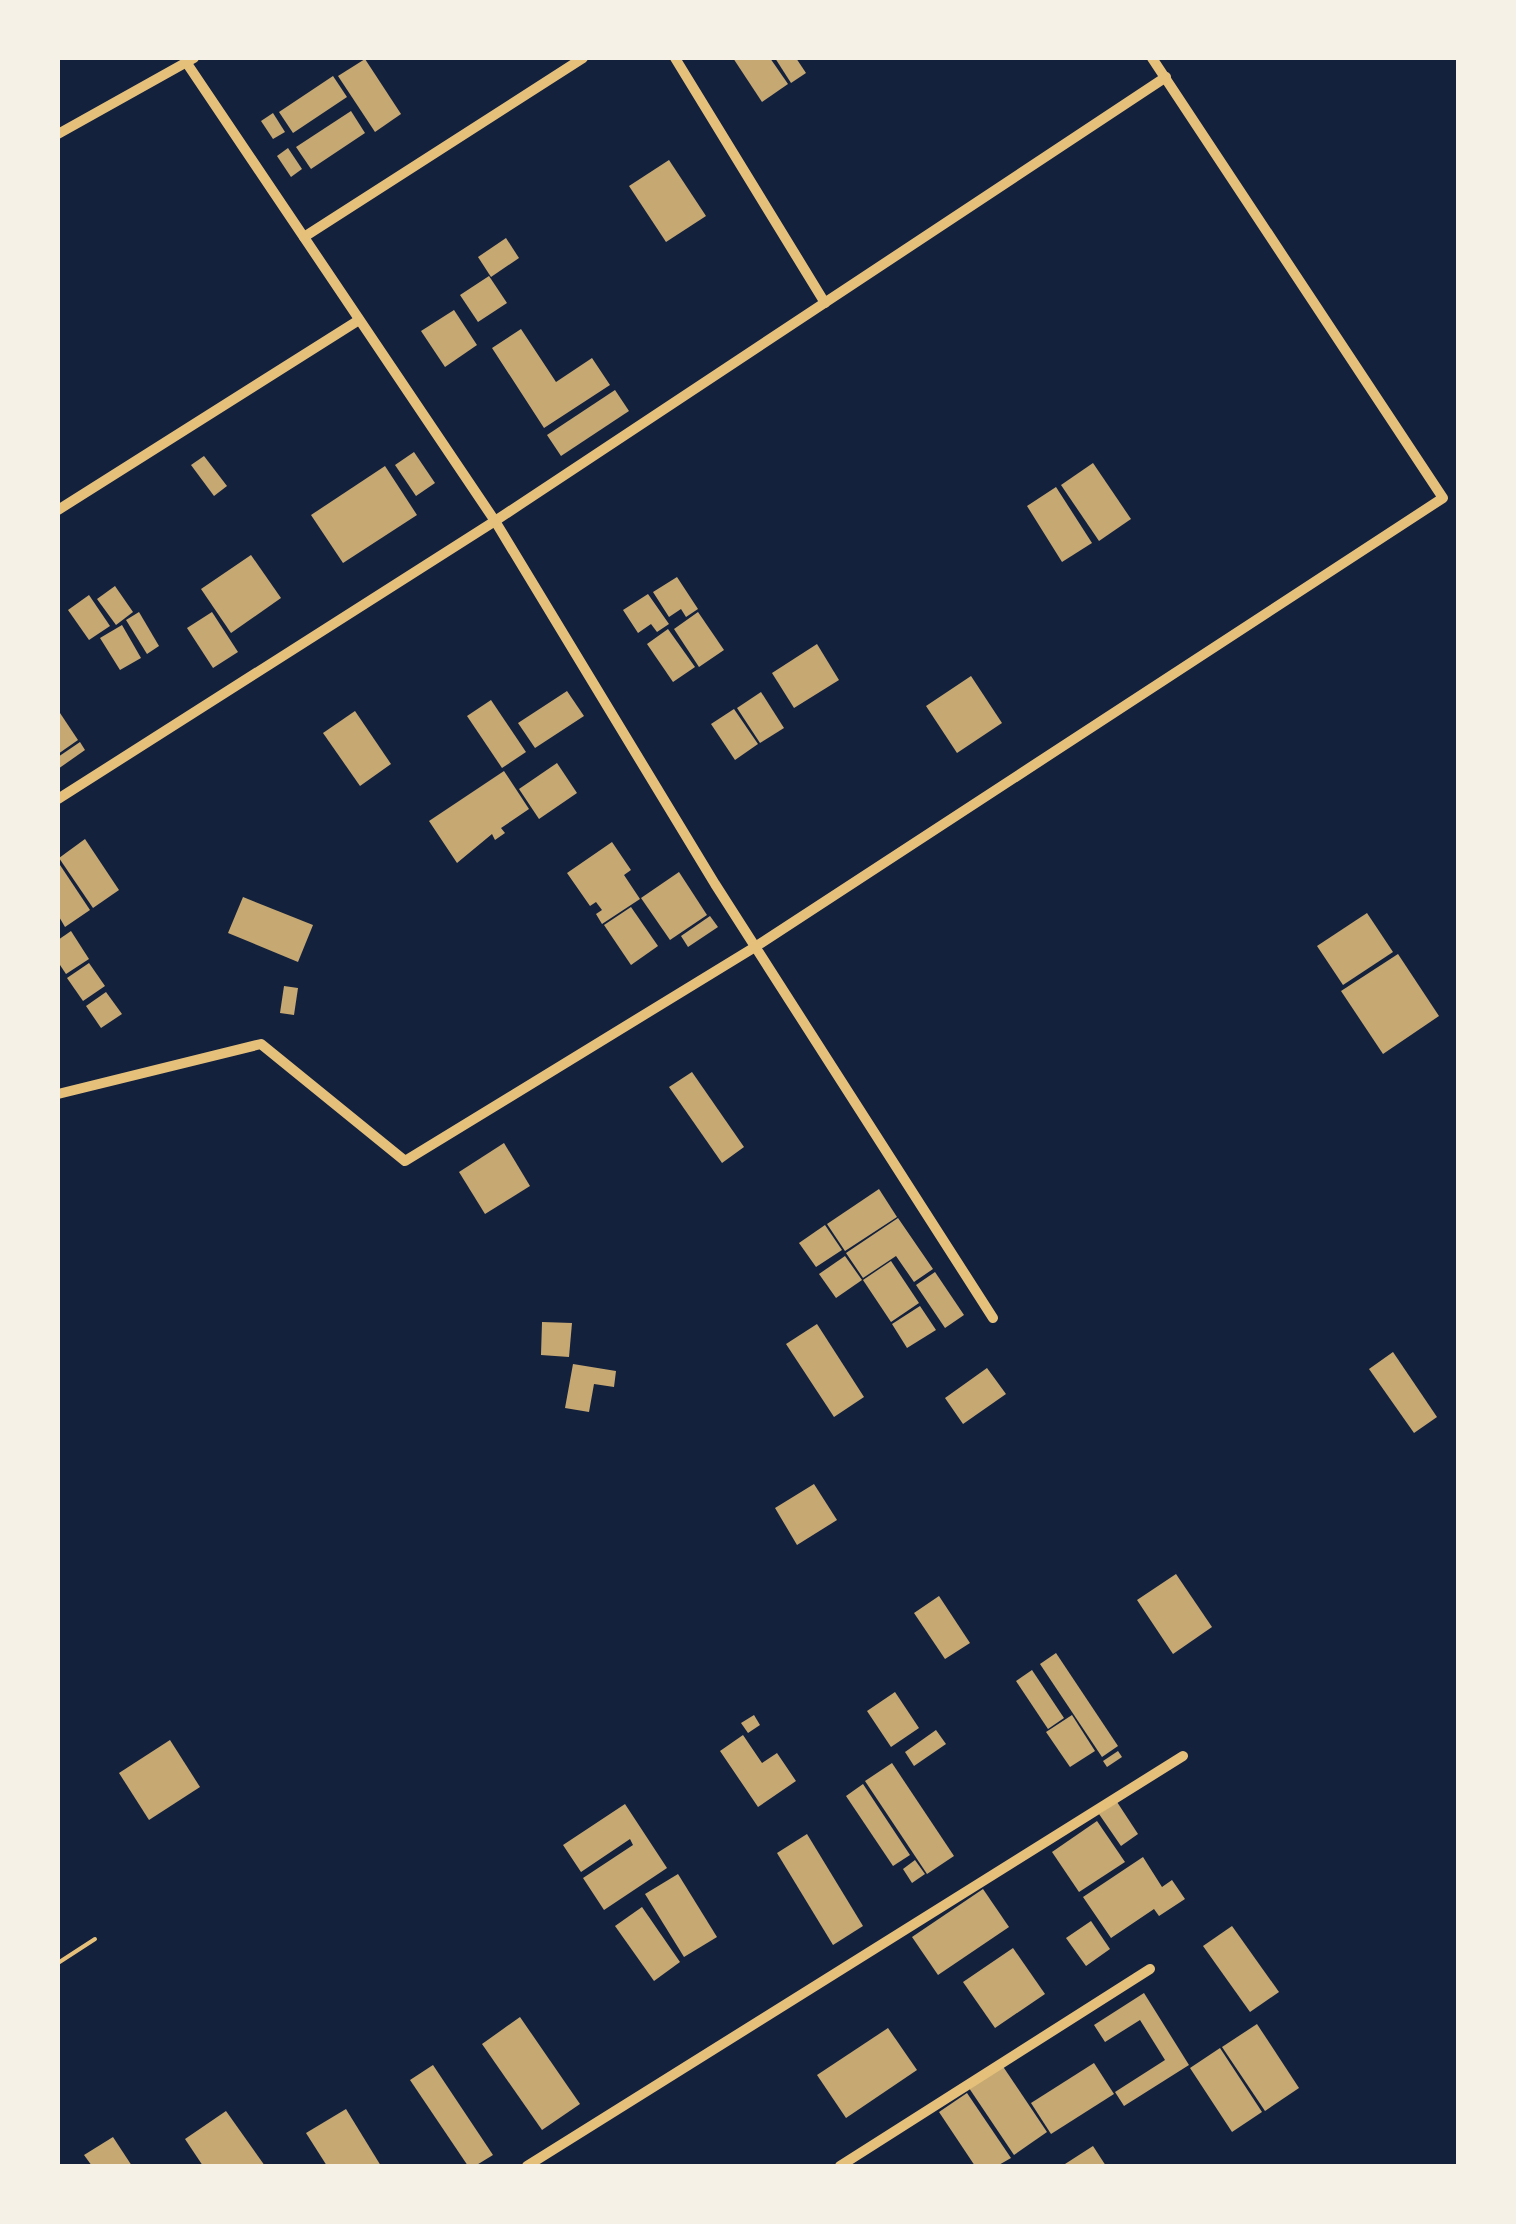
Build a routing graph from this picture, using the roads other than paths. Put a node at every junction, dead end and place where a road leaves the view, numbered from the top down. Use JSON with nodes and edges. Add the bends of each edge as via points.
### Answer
{"nodes":[{"id":1,"x":584,"y":58,"type":"edge"},
{"id":2,"x":674,"y":58,"type":"edge"},
{"id":3,"x":1152,"y":58,"type":"edge"},
{"id":4,"x":190,"y":60,"type":"edge"},
{"id":5,"x":1166,"y":76,"type":"junction"},
{"id":6,"x":60,"y":128,"type":"edge"},
{"id":7,"x":304,"y":238,"type":"junction"},
{"id":8,"x":824,"y":302,"type":"junction"},
{"id":9,"x":359,"y":320,"type":"junction"},
{"id":10,"x":58,"y":510,"type":"edge"},
{"id":11,"x":495,"y":521,"type":"junction"},
{"id":12,"x":58,"y":798,"type":"edge"},
{"id":13,"x":754,"y":946,"type":"junction"},
{"id":14,"x":58,"y":1094,"type":"edge"},
{"id":15,"x":993,"y":1318,"type":"dead end"},
{"id":16,"x":1183,"y":1756,"type":"dead end"},
{"id":17,"x":1150,"y":1970,"type":"dead end"},
{"id":18,"x":527,"y":2166,"type":"edge"},
{"id":19,"x":840,"y":2166,"type":"edge"}],
"edges":[{"from":1,"to":7,"type":"street"},
{"from":2,"to":8,"type":"street"},
{"from":3,"to":5,"type":"street"},
{"from":4,"to":6,"type":"street"},
{"from":4,"to":7,"type":"street"},
{"from":5,"to":8,"type":"street"},
{"from":5,"to":13,"type":"street","via":[[1443,498]]},
{"from":7,"to":9,"type":"street"},
{"from":8,"to":11,"type":"street"},
{"from":9,"to":10,"type":"street"},
{"from":9,"to":11,"type":"street"},
{"from":11,"to":12,"type":"street"},
{"from":11,"to":13,"type":"street"},
{"from":13,"to":14,"type":"street","via":[[405,1160],[261,1044]]},
{"from":13,"to":15,"type":"street"},
{"from":16,"to":18,"type":"street"},
{"from":17,"to":19,"type":"street"}]}
